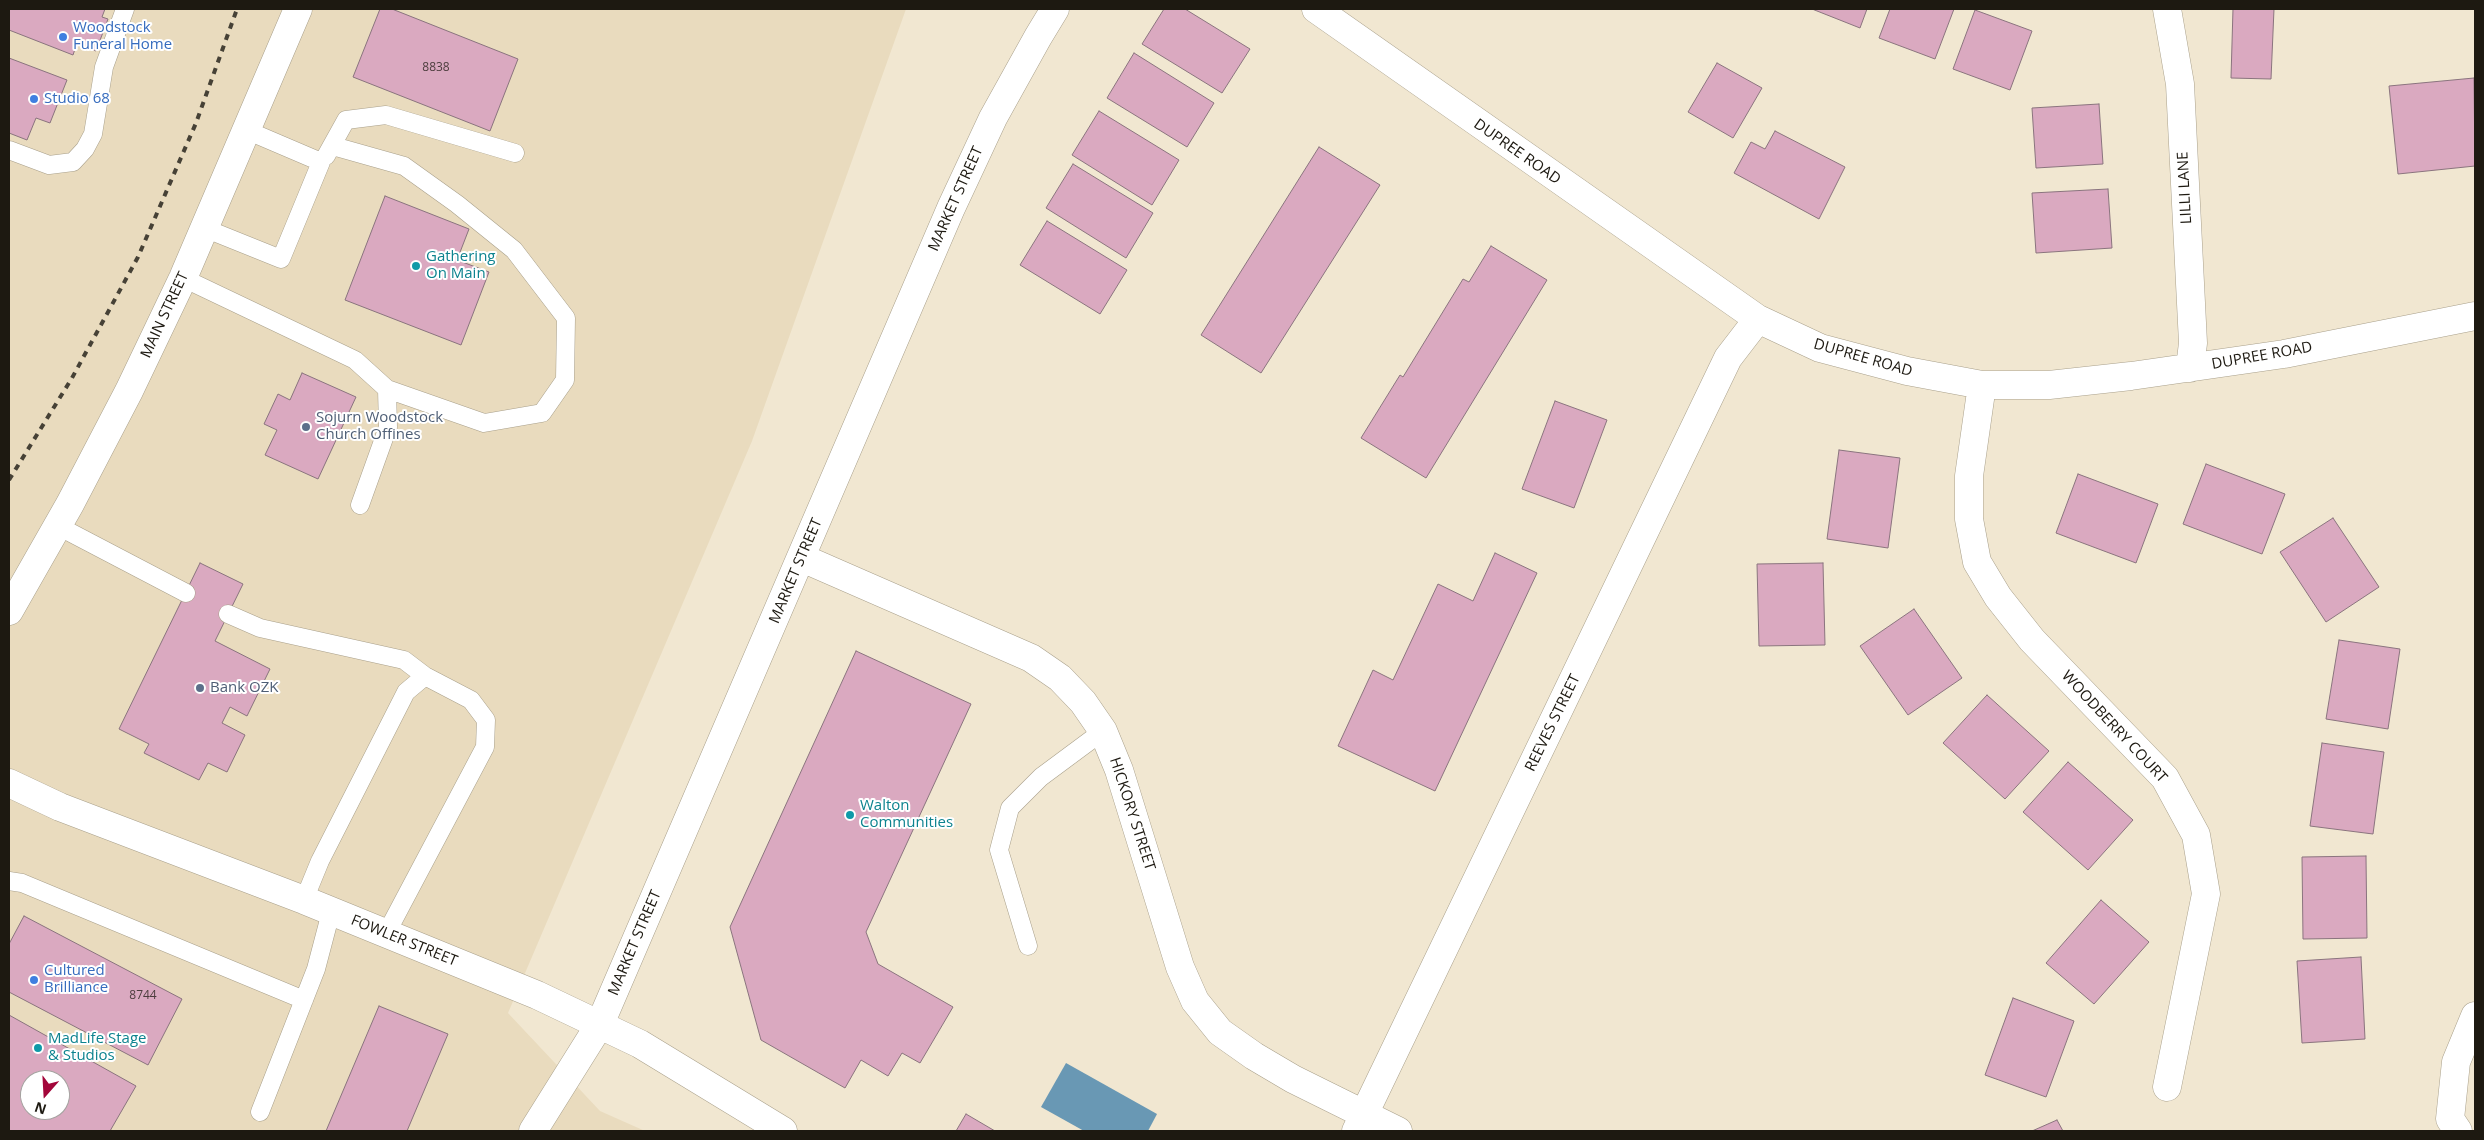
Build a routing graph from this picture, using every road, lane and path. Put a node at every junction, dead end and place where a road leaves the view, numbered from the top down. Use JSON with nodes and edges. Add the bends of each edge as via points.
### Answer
{"nodes":[{"id":1,"x":125,"y":9,"type":"edge"},
{"id":2,"x":298,"y":9,"type":"edge"},
{"id":3,"x":1056,"y":9,"type":"edge"},
{"id":4,"x":1316,"y":9,"type":"edge"},
{"id":5,"x":2166,"y":9,"type":"edge"},
{"id":6,"x":246,"y":130,"type":"junction"},
{"id":7,"x":332,"y":146,"type":"junction"},
{"id":8,"x":9,"y":150,"type":"edge"},
{"id":9,"x":515,"y":153,"type":"dead end"},
{"id":10,"x":321,"y":162,"type":"junction"},
{"id":11,"x":204,"y":228,"type":"junction"},
{"id":12,"x":183,"y":278,"type":"junction"},
{"id":13,"x":2475,"y":316,"type":"edge"},
{"id":14,"x":1758,"y":319,"type":"junction"},
{"id":15,"x":2190,"y":368,"type":"junction"},
{"id":16,"x":1982,"y":385,"type":"junction"},
{"id":17,"x":387,"y":389,"type":"junction"},
{"id":18,"x":360,"y":505,"type":"dead end"},
{"id":19,"x":58,"y":526,"type":"junction"},
{"id":20,"x":802,"y":558,"type":"junction"},
{"id":21,"x":186,"y":593,"type":"dead end"},
{"id":22,"x":9,"y":611,"type":"edge"},
{"id":23,"x":228,"y":614,"type":"dead end"},
{"id":24,"x":425,"y":676,"type":"junction"},
{"id":25,"x":1103,"y":731,"type":"junction"},
{"id":26,"x":9,"y":783,"type":"edge"},
{"id":27,"x":15,"y":882,"type":"edge"},
{"id":28,"x":304,"y":900,"type":"junction"},
{"id":29,"x":331,"y":912,"type":"junction"},
{"id":30,"x":386,"y":934,"type":"junction"},
{"id":31,"x":1028,"y":946,"type":"dead end"},
{"id":32,"x":304,"y":1000,"type":"junction"},
{"id":33,"x":2475,"y":1016,"type":"edge"},
{"id":34,"x":600,"y":1024,"type":"junction"},
{"id":35,"x":2167,"y":1087,"type":"dead end"},
{"id":36,"x":260,"y":1112,"type":"dead end"},
{"id":37,"x":1360,"y":1122,"type":"edge"},
{"id":38,"x":533,"y":1131,"type":"edge"},
{"id":39,"x":783,"y":1131,"type":"edge"},
{"id":40,"x":1398,"y":1131,"type":"edge"},
{"id":41,"x":2458,"y":1131,"type":"edge"}],
"edges":[{"from":1,"to":8,"type":"lane","via":[[104,68],[92,134],[85,149],[73,162],[50,166]]},
{"from":2,"to":6,"type":"street","name":"MAIN STREET"},
{"from":3,"to":20,"type":"street","name":"MARKET STREET","via":[[993,118],[955,199]]},
{"from":4,"to":14,"type":"street","name":"DUPREE ROAD"},
{"from":5,"to":15,"type":"street","name":"LILLI LANE","via":[[2180,84],[2193,342]]},
{"from":6,"to":10,"type":"lane"},
{"from":6,"to":11,"type":"street","name":"MAIN STREET"},
{"from":7,"to":9,"type":"lane","via":[[346,120],[386,115]]},
{"from":7,"to":10,"type":"lane"},
{"from":7,"to":17,"type":"lane","via":[[404,166],[457,204],[514,250],[566,318],[565,380],[542,413],[484,423]]},
{"from":10,"to":11,"type":"lane","via":[[281,259]]},
{"from":11,"to":12,"type":"street","name":"MAIN STREET"},
{"from":12,"to":17,"type":"lane","via":[[355,360]]},
{"from":12,"to":19,"type":"street","name":"MAIN STREET","via":[[129,391]]},
{"from":13,"to":15,"type":"street","name":"DUPREE ROAD","via":[[2284,354]]},
{"from":14,"to":16,"type":"street","name":"DUPREE ROAD","via":[[1820,348],[1906,371]]},
{"from":14,"to":37,"type":"street","name":"REEVES STREET","via":[[1728,358]]},
{"from":15,"to":16,"type":"street","name":"DUPREE ROAD","via":[[2048,385]]},
{"from":16,"to":35,"type":"street","name":"WOODBERRY COURT","via":[[1969,476],[1969,518],[1977,562],[1998,597],[2032,640],[2165,778],[2196,835],[2206,894]]},
{"from":17,"to":18,"type":"lane","via":[[388,427]]},
{"from":19,"to":21,"type":"lane"},
{"from":19,"to":22,"type":"street","name":"MAIN STREET"},
{"from":20,"to":25,"type":"street","name":"HICKORY STREET","via":[[1031,658],[1060,678]]},
{"from":20,"to":34,"type":"street","name":"MARKET STREET"},
{"from":23,"to":24,"type":"lane","via":[[260,628],[404,660]]},
{"from":24,"to":28,"type":"lane","via":[[406,692],[320,861]]},
{"from":24,"to":30,"type":"lane","via":[[471,700],[486,720],[485,747]]},
{"from":25,"to":31,"type":"lane","via":[[1041,777],[1010,808],[999,850]]},
{"from":25,"to":37,"type":"street","name":"HICKORY STREET","via":[[1130,802],[1180,968],[1195,1001],[1220,1032]]},
{"from":26,"to":28,"type":"street","name":"FOWLER STREET","via":[[60,806]]},
{"from":27,"to":32,"type":"lane"},
{"from":28,"to":29,"type":"street","name":"FOWLER STREET"},
{"from":29,"to":30,"type":"street","name":"FOWLER STREET"},
{"from":29,"to":32,"type":"lane"},
{"from":30,"to":34,"type":"street","name":"FOWLER STREET","via":[[538,995]]},
{"from":32,"to":36,"type":"lane"},
{"from":33,"to":41,"type":"street","via":[[2456,1062],[2450,1119]]},
{"from":34,"to":38,"type":"street","name":"MARKET STREET"},
{"from":34,"to":39,"type":"street","name":"FOWLER STREET","via":[[698,1078]]},
{"from":37,"to":40,"type":"street","name":"HICKORY STREET"}]}
